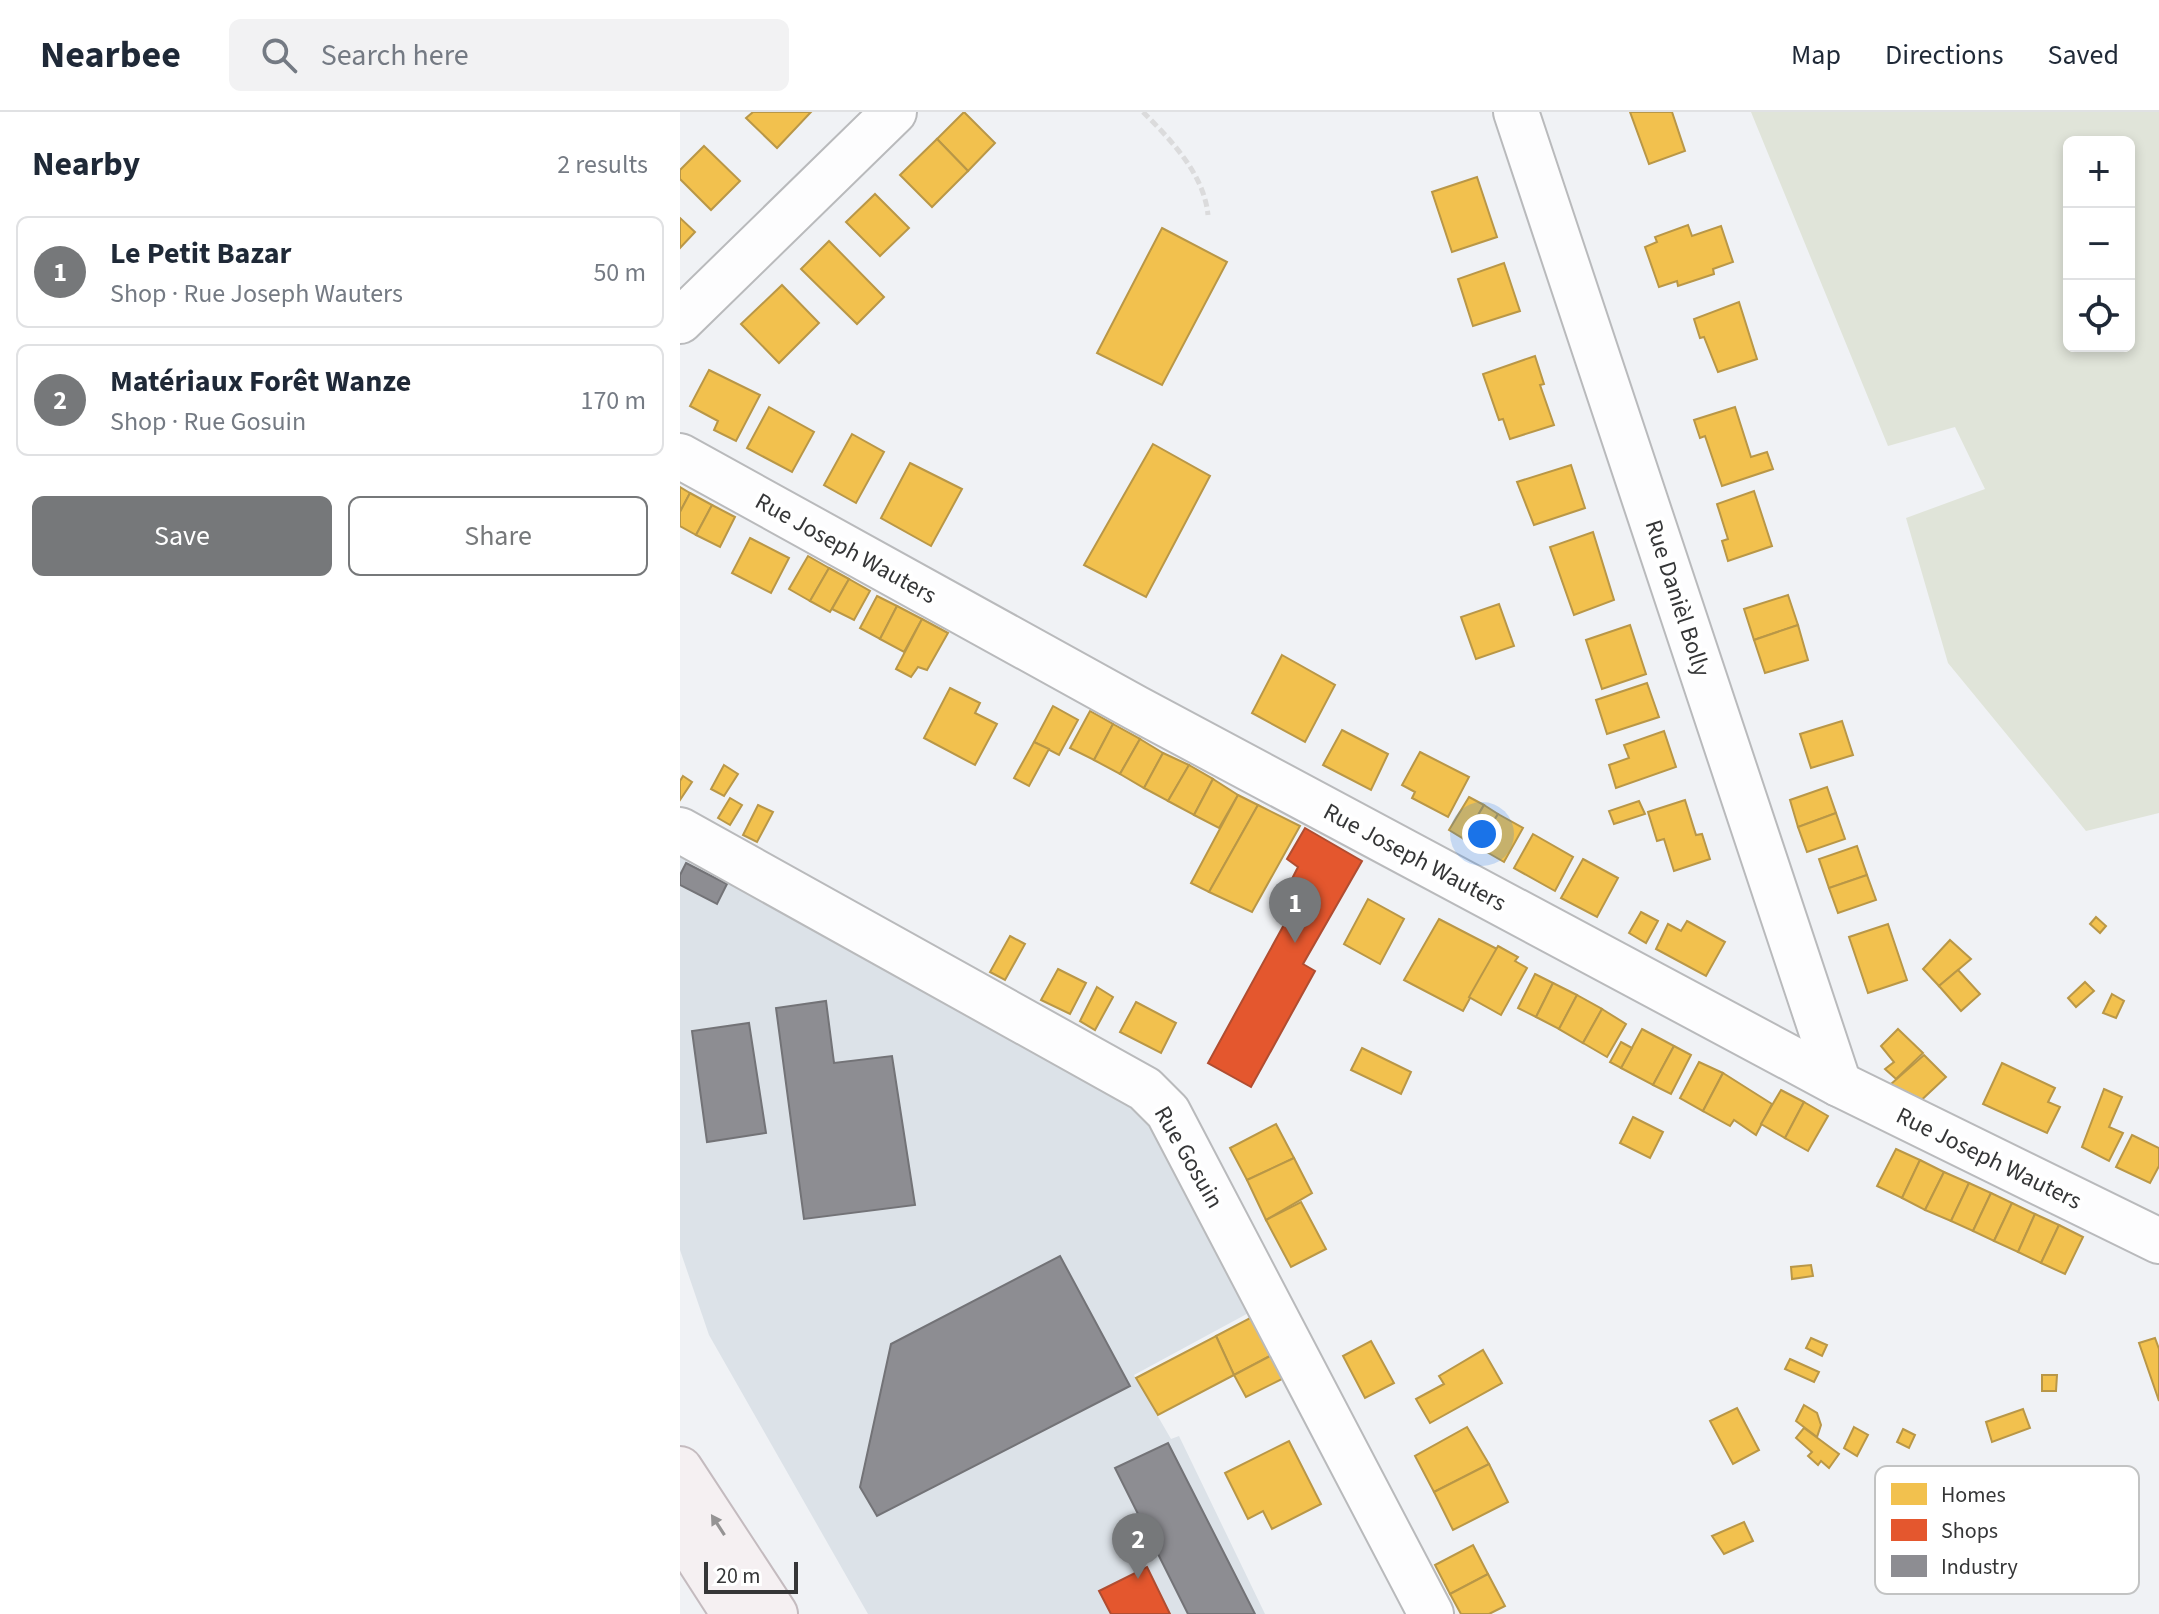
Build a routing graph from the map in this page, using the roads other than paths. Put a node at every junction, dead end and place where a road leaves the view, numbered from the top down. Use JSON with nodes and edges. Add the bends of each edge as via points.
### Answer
{"nodes":[{"id":1,"x":894,"y":112,"type":"edge"},
{"id":2,"x":1516,"y":112,"type":"edge"},
{"id":3,"x":680,"y":321,"type":"edge"},
{"id":4,"x":680,"y":456,"type":"edge"},
{"id":5,"x":680,"y":830,"type":"edge"},
{"id":6,"x":1839,"y":1084,"type":"junction"},
{"id":7,"x":2159,"y":1241,"type":"edge"},
{"id":8,"x":680,"y":1469,"type":"edge"},
{"id":9,"x":680,"y":1530,"type":"edge"},
{"id":10,"x":680,"y":1574,"type":"edge"},
{"id":11,"x":734,"y":1614,"type":"edge"},
{"id":12,"x":775,"y":1614,"type":"edge"},
{"id":13,"x":1431,"y":1614,"type":"edge"}],
"edges":[{"from":1,"to":3,"type":"street"},
{"from":2,"to":6,"type":"street","name":"Rue Danièl Bolly"},
{"from":4,"to":6,"type":"street","name":"Rue Joseph Wauters","via":[[1136,708]]},
{"from":5,"to":13,"type":"street","name":"Rue Gosuin","via":[[1145,1089],[1168,1112]]},
{"from":6,"to":7,"type":"street","name":"Rue Joseph Wauters"},
{"from":12,"to":8,"type":"main road","one_way":true},
{"from":9,"to":11,"type":"main road"},
{"from":10,"to":11,"type":"street"}]}
